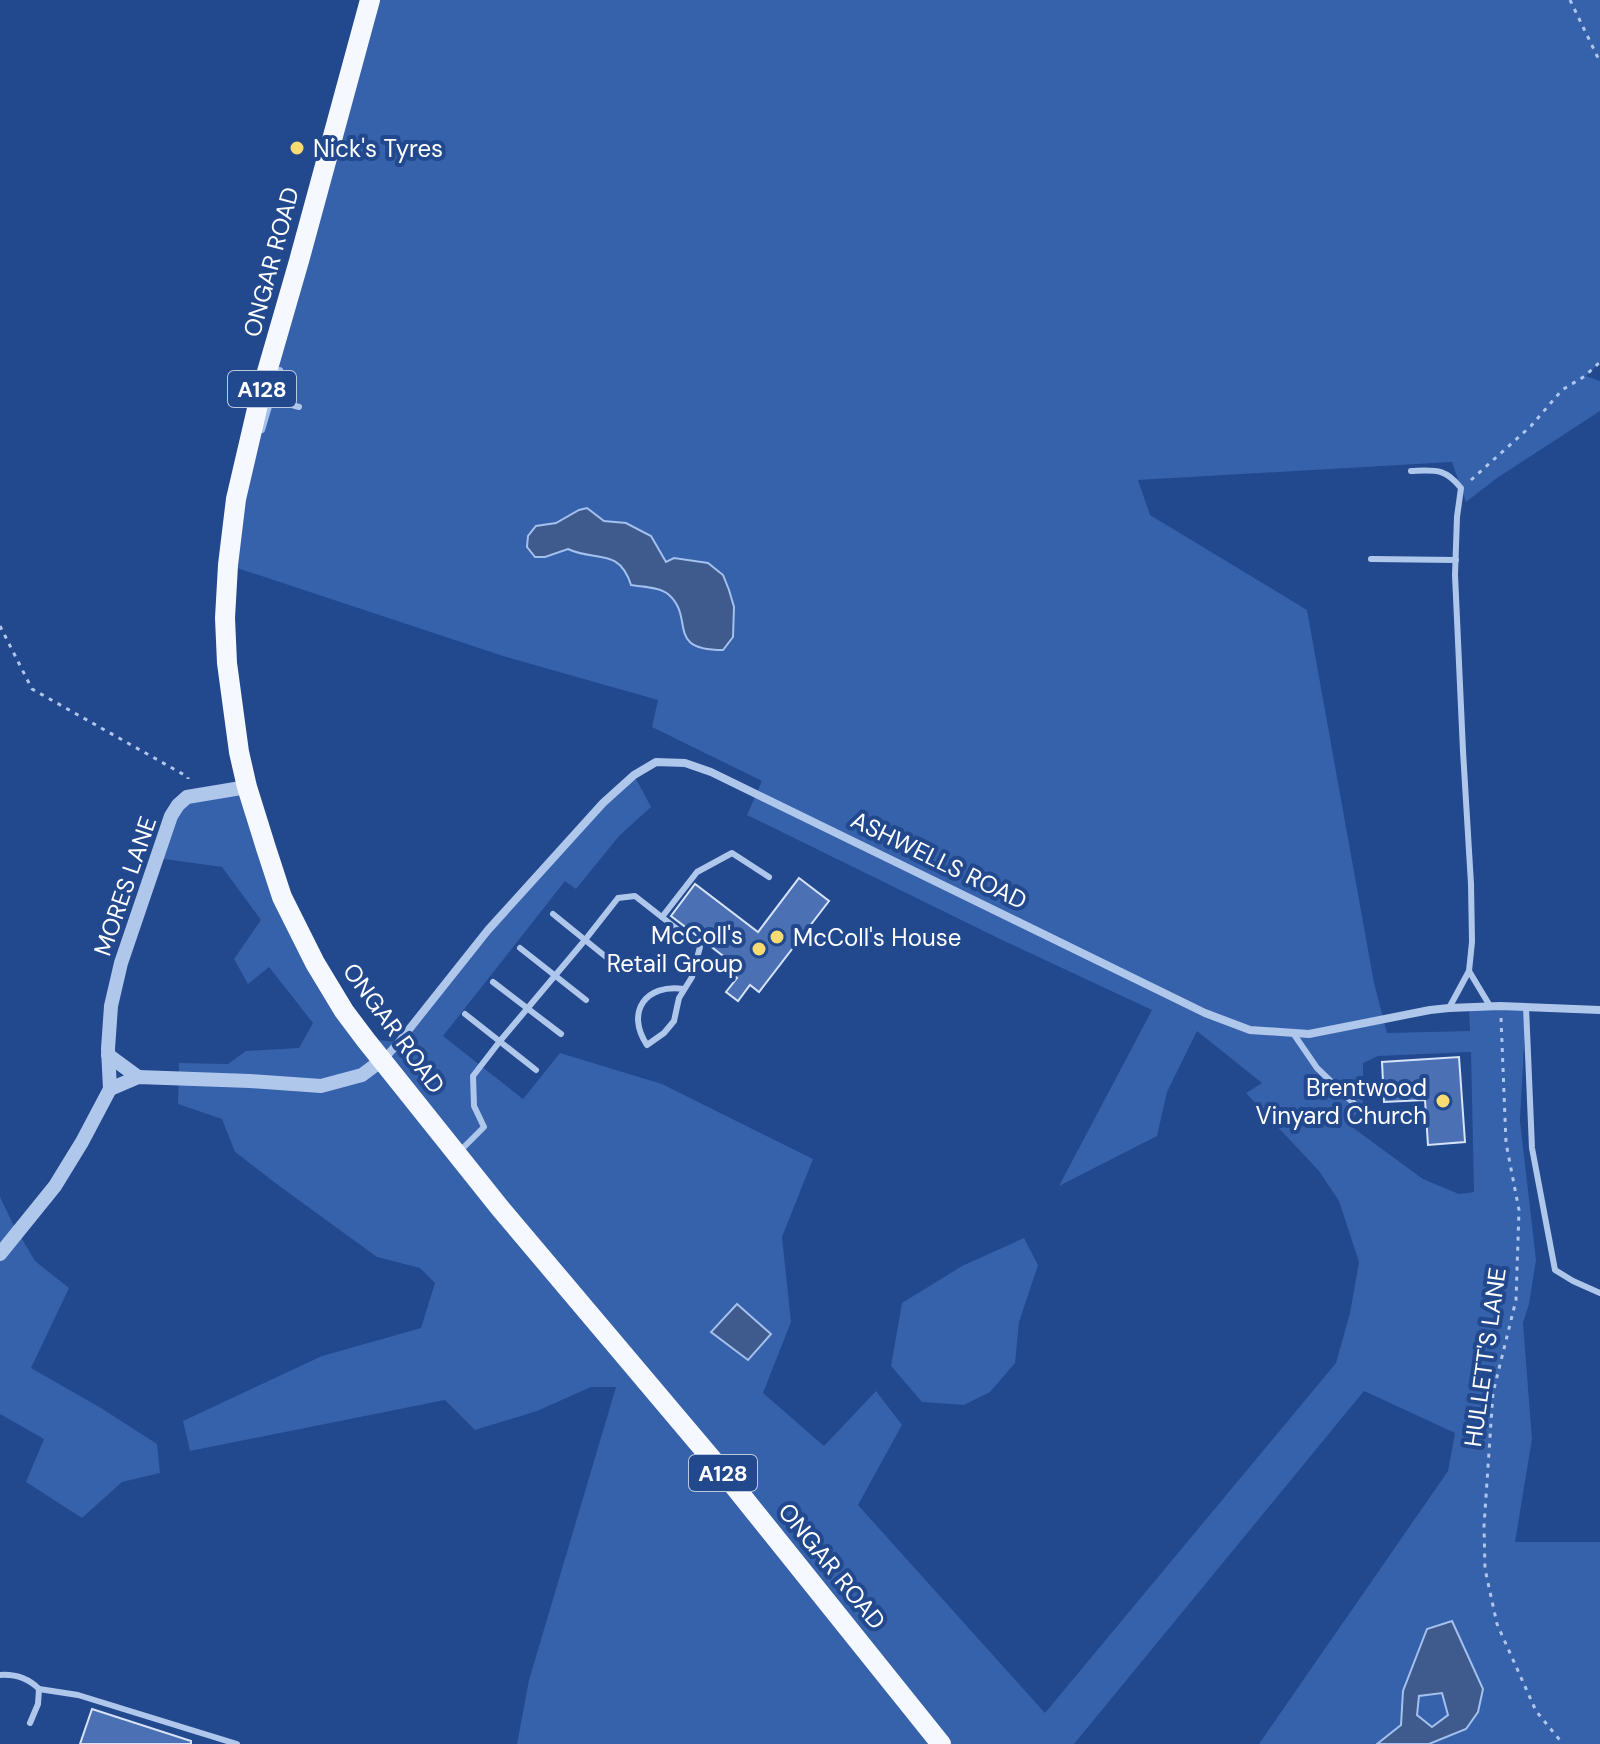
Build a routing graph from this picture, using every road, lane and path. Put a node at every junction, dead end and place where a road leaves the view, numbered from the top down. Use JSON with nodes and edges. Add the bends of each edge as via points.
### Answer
{"nodes":[{"id":1,"x":370,"y":0,"type":"edge"},
{"id":2,"x":1570,"y":0,"type":"edge"},
{"id":3,"x":1600,"y":62,"type":"edge"},
{"id":4,"x":1600,"y":362,"type":"edge"},
{"id":5,"x":268,"y":398,"type":"junction"},
{"id":6,"x":299,"y":407,"type":"dead end"},
{"id":7,"x":1411,"y":471,"type":"dead end"},
{"id":8,"x":1461,"y":488,"type":"junction"},
{"id":9,"x":1371,"y":559,"type":"dead end"},
{"id":10,"x":1456,"y":560,"type":"junction"},
{"id":11,"x":0,"y":626,"type":"edge"},
{"id":12,"x":247,"y":787,"type":"junction"},
{"id":13,"x":187,"y":797,"type":"junction"},
{"id":14,"x":769,"y":877,"type":"dead end"},
{"id":15,"x":553,"y":914,"type":"dead end"},
{"id":16,"x":662,"y":917,"type":"junction"},
{"id":17,"x":585,"y":940,"type":"junction"},
{"id":18,"x":520,"y":948,"type":"dead end"},
{"id":19,"x":616,"y":965,"type":"dead end"},
{"id":20,"x":1469,"y":971,"type":"junction"},
{"id":21,"x":555,"y":976,"type":"junction"},
{"id":22,"x":493,"y":982,"type":"dead end"},
{"id":23,"x":684,"y":989,"type":"junction"},
{"id":24,"x":586,"y":1000,"type":"dead end"},
{"id":25,"x":1495,"y":1006,"type":"junction"},
{"id":26,"x":1526,"y":1007,"type":"junction"},
{"id":27,"x":528,"y":1008,"type":"junction"},
{"id":28,"x":1449,"y":1008,"type":"junction"},
{"id":29,"x":1600,"y":1010,"type":"edge"},
{"id":30,"x":465,"y":1014,"type":"dead end"},
{"id":31,"x":1293,"y":1033,"type":"junction"},
{"id":32,"x":561,"y":1034,"type":"dead end"},
{"id":33,"x":500,"y":1041,"type":"junction"},
{"id":34,"x":108,"y":1055,"type":"junction"},
{"id":35,"x":382,"y":1060,"type":"junction"},
{"id":36,"x":536,"y":1070,"type":"dead end"},
{"id":37,"x":138,"y":1077,"type":"junction"},
{"id":38,"x":110,"y":1089,"type":"junction"},
{"id":39,"x":1367,"y":1116,"type":"dead end"},
{"id":40,"x":456,"y":1155,"type":"junction"},
{"id":41,"x":0,"y":1254,"type":"edge"},
{"id":42,"x":1600,"y":1293,"type":"edge"},
{"id":43,"x":0,"y":1675,"type":"edge"},
{"id":44,"x":39,"y":1689,"type":"junction"},
{"id":45,"x":30,"y":1723,"type":"dead end"},
{"id":46,"x":237,"y":1744,"type":"edge"},
{"id":47,"x":941,"y":1744,"type":"edge"},
{"id":48,"x":1563,"y":1744,"type":"edge"}],
"edges":[{"from":1,"to":5,"type":"main road","name":"ONGAR ROAD","number":"A128"},
{"from":2,"to":3,"type":"path"},
{"from":4,"to":8,"type":"path","via":[[1562,390],[1531,426]]},
{"from":5,"to":6,"type":"lane"},
{"from":5,"to":12,"type":"main road","name":"ONGAR ROAD","number":"A128","via":[[236,499],[225,618]]},
{"from":7,"to":8,"type":"lane","via":[[1443,471]]},
{"from":8,"to":10,"type":"lane"},
{"from":9,"to":10,"type":"lane"},
{"from":10,"to":20,"type":"lane","via":[[1471,884]]},
{"from":11,"to":13,"type":"path","via":[[32,689],[188,777]]},
{"from":12,"to":13,"type":"street","name":"MORES LANE"},
{"from":12,"to":35,"type":"main road","name":"ONGAR ROAD","number":"A128","via":[[282,897],[344,1011]]},
{"from":13,"to":34,"type":"street","name":"MORES LANE","via":[[171,816],[121,963]]},
{"from":14,"to":16,"type":"lane","via":[[732,853],[697,872]]},
{"from":15,"to":17,"type":"lane"},
{"from":16,"to":17,"type":"lane","via":[[635,896],[618,898]]},
{"from":16,"to":23,"type":"lane","via":[[700,947]]},
{"from":17,"to":19,"type":"lane"},
{"from":17,"to":21,"type":"lane"},
{"from":18,"to":21,"type":"lane"},
{"from":20,"to":25,"type":"lane"},
{"from":20,"to":28,"type":"lane"},
{"from":21,"to":24,"type":"lane"},
{"from":21,"to":27,"type":"lane"},
{"from":22,"to":27,"type":"lane"},
{"from":23,"to":23,"type":"lane","via":[[674,1021],[647,1045],[638,1024],[644,1000],[661,989]]},
{"from":25,"to":26,"type":"street","name":"ASHWELLS ROAD"},
{"from":25,"to":28,"type":"street","name":"ASHWELLS ROAD"},
{"from":25,"to":48,"type":"path","name":"HULLETT'S LANE","via":[[1506,1143],[1519,1210],[1516,1300],[1493,1393],[1485,1569],[1497,1624],[1536,1711]]},
{"from":26,"to":29,"type":"street","name":"ASHWELLS ROAD"},
{"from":26,"to":42,"type":"lane","via":[[1532,1148],[1555,1270]]},
{"from":27,"to":32,"type":"lane"},
{"from":27,"to":33,"type":"lane"},
{"from":28,"to":31,"type":"street","name":"ASHWELLS ROAD"},
{"from":30,"to":33,"type":"lane"},
{"from":31,"to":35,"type":"street","name":"ASHWELLS ROAD","via":[[1250,1030],[1205,1013],[711,772],[685,763],[656,762],[603,803],[488,930]]},
{"from":31,"to":39,"type":"lane","via":[[1317,1068]]},
{"from":33,"to":36,"type":"lane"},
{"from":33,"to":40,"type":"lane","via":[[473,1076],[474,1106],[484,1127]]},
{"from":34,"to":37,"type":"street"},
{"from":34,"to":38,"type":"street","name":"MORES LANE"},
{"from":35,"to":37,"type":"street","via":[[362,1075],[321,1086]]},
{"from":35,"to":40,"type":"main road","name":"ONGAR ROAD","number":"A128"},
{"from":37,"to":38,"type":"street"},
{"from":38,"to":41,"type":"street","via":[[55,1186]]},
{"from":40,"to":47,"type":"main road","name":"ONGAR ROAD","number":"A128","via":[[722,1471]]},
{"from":43,"to":44,"type":"lane","via":[[29,1680]]},
{"from":44,"to":45,"type":"lane"},
{"from":44,"to":46,"type":"lane","via":[[78,1695]]}]}
